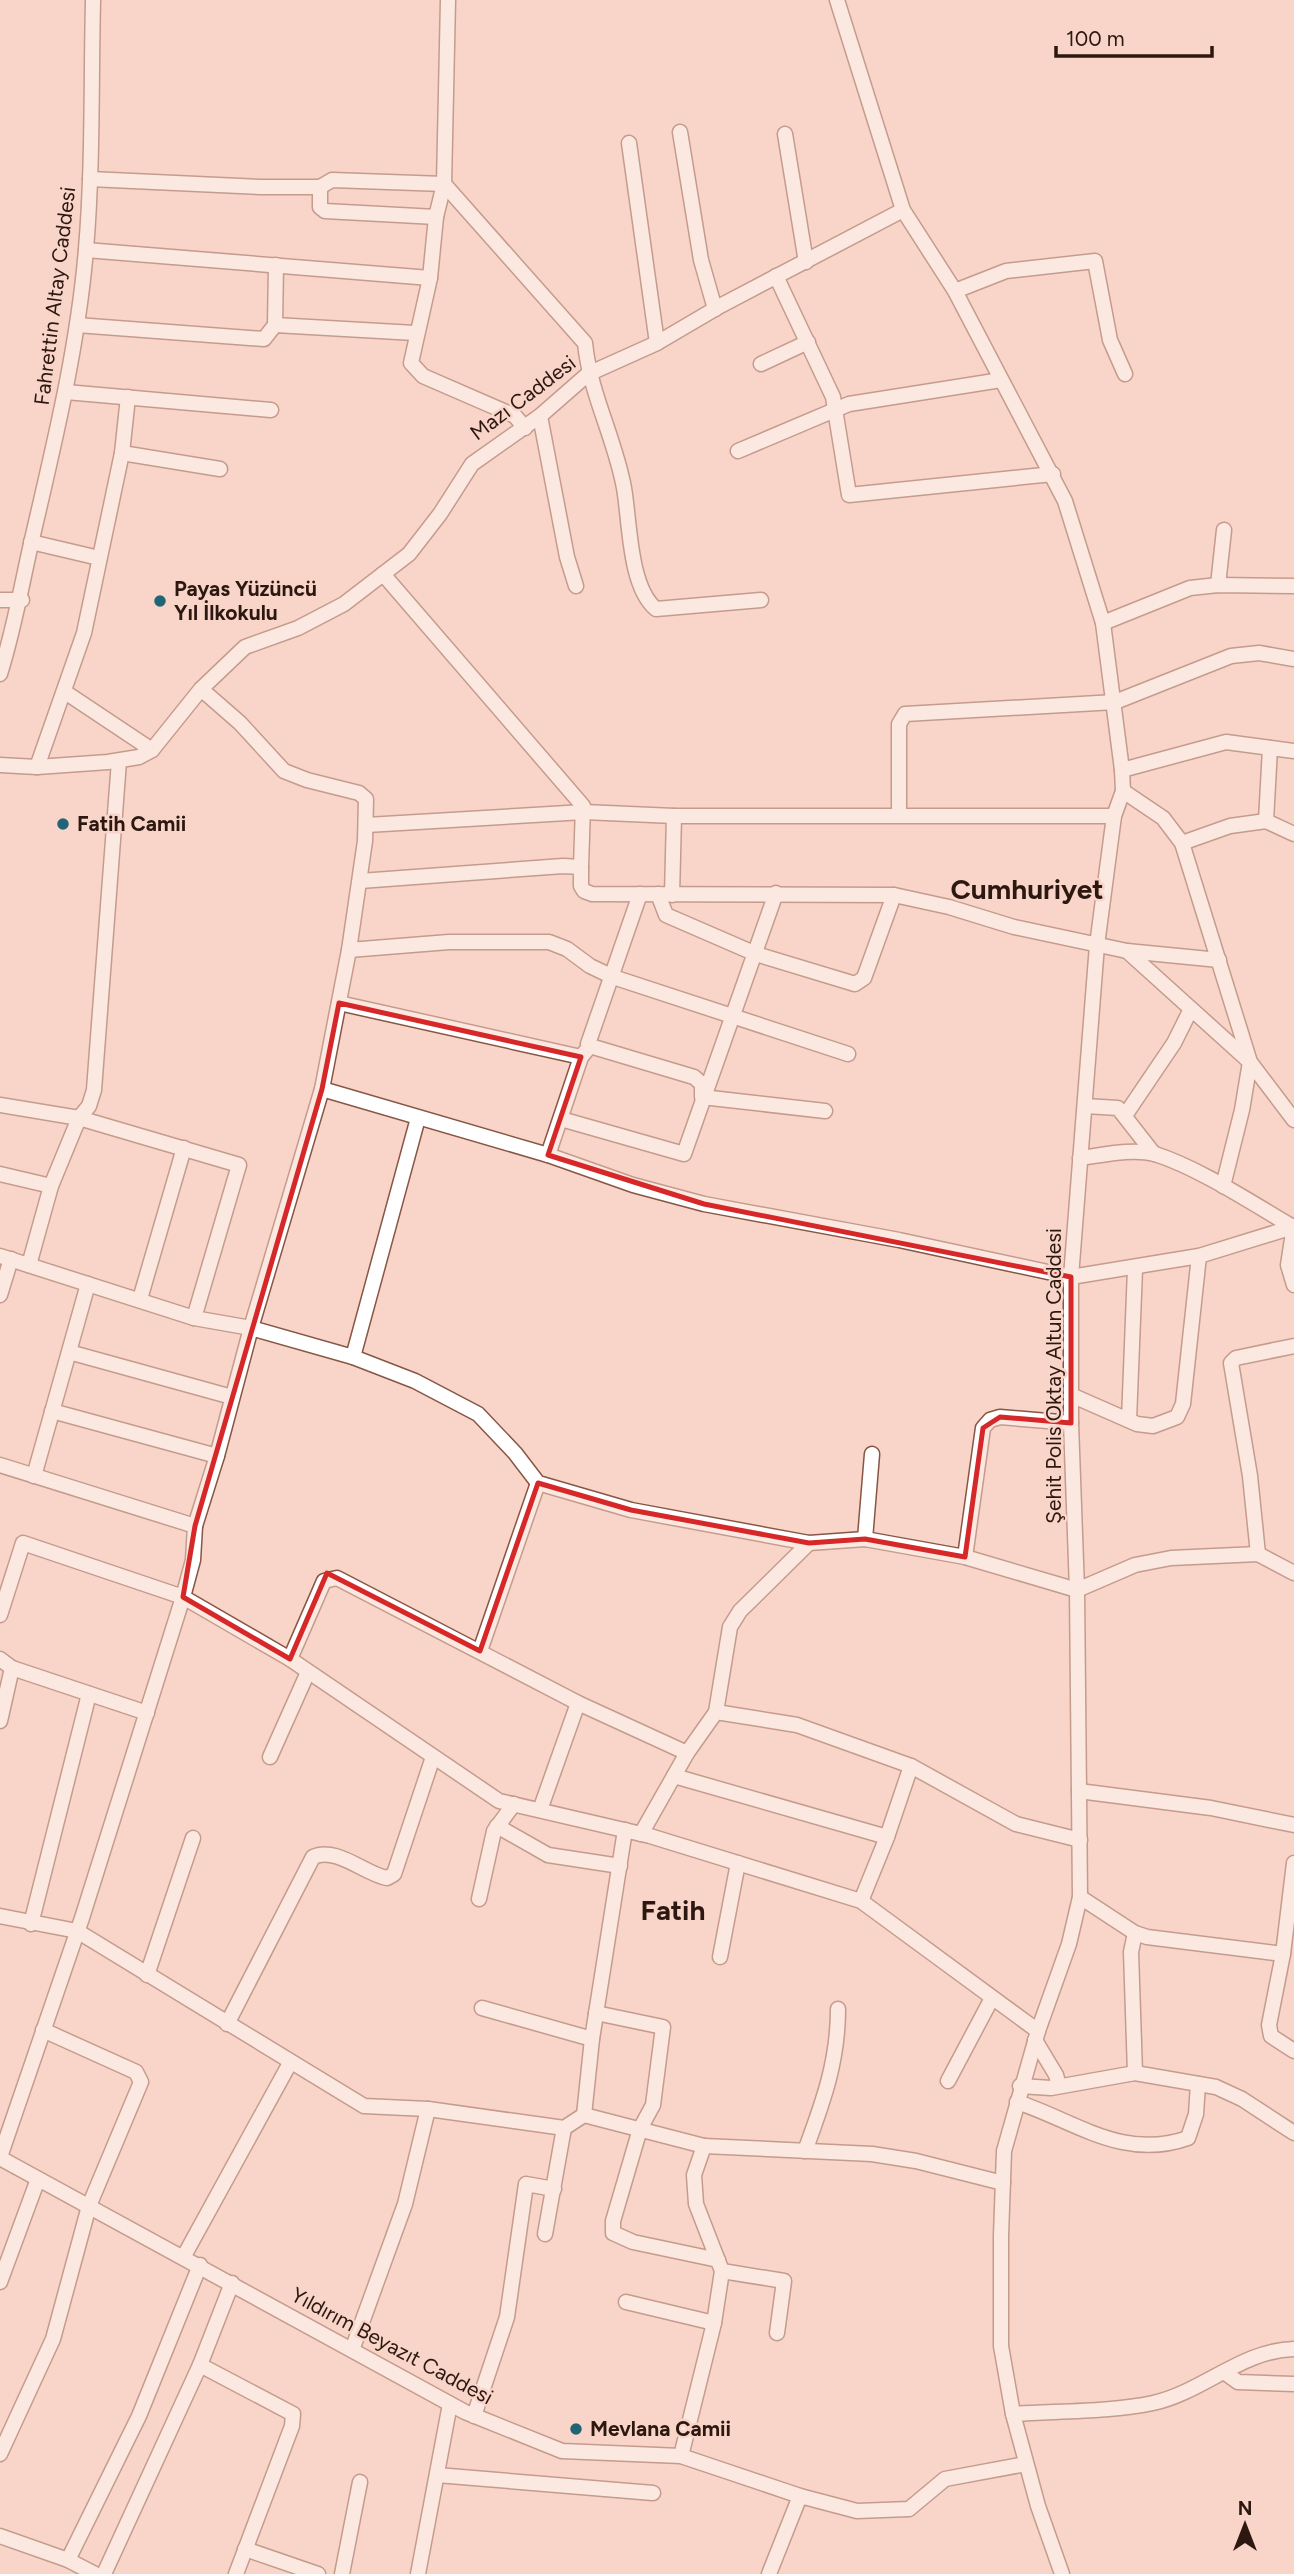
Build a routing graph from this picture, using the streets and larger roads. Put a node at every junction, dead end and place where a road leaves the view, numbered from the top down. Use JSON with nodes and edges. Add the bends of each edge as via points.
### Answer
{"nodes":[{"id":1,"x":93,"y":0,"type":"edge"},
{"id":2,"x":449,"y":0,"type":"edge"},
{"id":3,"x":837,"y":0,"type":"edge"},
{"id":4,"x":680,"y":132,"type":"dead end"},
{"id":5,"x":785,"y":134,"type":"dead end"},
{"id":6,"x":629,"y":143,"type":"dead end"},
{"id":7,"x":90,"y":179,"type":"junction"},
{"id":8,"x":444,"y":184,"type":"junction"},
{"id":9,"x":320,"y":187,"type":"junction"},
{"id":10,"x":904,"y":211,"type":"junction"},
{"id":11,"x":436,"y":217,"type":"junction"},
{"id":12,"x":86,"y":250,"type":"junction"},
{"id":13,"x":806,"y":262,"type":"junction"},
{"id":14,"x":276,"y":265,"type":"junction"},
{"id":15,"x":776,"y":276,"type":"junction"},
{"id":16,"x":430,"y":278,"type":"junction"},
{"id":17,"x":955,"y":291,"type":"junction"},
{"id":18,"x":715,"y":309,"type":"junction"},
{"id":19,"x":77,"y":325,"type":"junction"},
{"id":20,"x":275,"y":325,"type":"junction"},
{"id":21,"x":415,"y":332,"type":"junction"},
{"id":22,"x":808,"y":342,"type":"junction"},
{"id":23,"x":657,"y":344,"type":"junction"},
{"id":24,"x":761,"y":364,"type":"dead end"},
{"id":25,"x":588,"y":373,"type":"junction"},
{"id":26,"x":1125,"y":374,"type":"dead end"},
{"id":27,"x":1001,"y":380,"type":"junction"},
{"id":28,"x":66,"y":393,"type":"junction"},
{"id":29,"x":128,"y":397,"type":"junction"},
{"id":30,"x":835,"y":408,"type":"junction"},
{"id":31,"x":271,"y":410,"type":"dead end"},
{"id":32,"x":540,"y":416,"type":"junction"},
{"id":33,"x":525,"y":428,"type":"junction"},
{"id":34,"x":738,"y":451,"type":"dead end"},
{"id":35,"x":122,"y":453,"type":"junction"},
{"id":36,"x":220,"y":469,"type":"dead end"},
{"id":37,"x":1053,"y":474,"type":"junction"},
{"id":38,"x":1224,"y":530,"type":"dead end"},
{"id":39,"x":31,"y":542,"type":"junction"},
{"id":40,"x":99,"y":558,"type":"junction"},
{"id":41,"x":383,"y":573,"type":"junction"},
{"id":42,"x":1218,"y":585,"type":"junction"},
{"id":43,"x":576,"y":586,"type":"dead end"},
{"id":44,"x":1294,"y":586,"type":"edge"},
{"id":45,"x":0,"y":600,"type":"edge"},
{"id":46,"x":22,"y":600,"type":"junction"},
{"id":47,"x":761,"y":600,"type":"dead end"},
{"id":48,"x":1103,"y":623,"type":"junction"},
{"id":49,"x":1294,"y":659,"type":"edge"},
{"id":50,"x":1,"y":665,"type":"edge"},
{"id":51,"x":201,"y":689,"type":"junction"},
{"id":52,"x":65,"y":692,"type":"junction"},
{"id":53,"x":1115,"y":702,"type":"junction"},
{"id":54,"x":1270,"y":748,"type":"junction"},
{"id":55,"x":152,"y":750,"type":"junction"},
{"id":56,"x":1294,"y":751,"type":"edge"},
{"id":57,"x":119,"y":761,"type":"junction"},
{"id":58,"x":0,"y":765,"type":"edge"},
{"id":59,"x":37,"y":767,"type":"junction"},
{"id":60,"x":1122,"y":770,"type":"junction"},
{"id":61,"x":1123,"y":791,"type":"junction"},
{"id":62,"x":584,"y":812,"type":"junction"},
{"id":63,"x":900,"y":814,"type":"junction"},
{"id":64,"x":674,"y":816,"type":"junction"},
{"id":65,"x":1114,"y":816,"type":"junction"},
{"id":66,"x":1266,"y":821,"type":"junction"},
{"id":67,"x":367,"y":825,"type":"junction"},
{"id":68,"x":1294,"y":834,"type":"edge"},
{"id":69,"x":1182,"y":843,"type":"junction"},
{"id":70,"x":581,"y":867,"type":"junction"},
{"id":71,"x":360,"y":881,"type":"junction"},
{"id":72,"x":776,"y":893,"type":"junction"},
{"id":73,"x":640,"y":894,"type":"junction"},
{"id":74,"x":665,"y":895,"type":"junction"},
{"id":75,"x":894,"y":895,"type":"junction"},
{"id":76,"x":1097,"y":945,"type":"junction"},
{"id":77,"x":349,"y":950,"type":"junction"},
{"id":78,"x":1127,"y":951,"type":"junction"},
{"id":79,"x":756,"y":954,"type":"junction"},
{"id":80,"x":1219,"y":960,"type":"junction"},
{"id":81,"x":613,"y":977,"type":"junction"},
{"id":82,"x":339,"y":1003,"type":"junction"},
{"id":83,"x":1190,"y":1011,"type":"junction"},
{"id":84,"x":733,"y":1018,"type":"junction"},
{"id":85,"x":586,"y":1051,"type":"junction"},
{"id":86,"x":848,"y":1054,"type":"dead end"},
{"id":87,"x":1250,"y":1062,"type":"junction"},
{"id":88,"x":322,"y":1089,"type":"junction"},
{"id":89,"x":702,"y":1097,"type":"junction"},
{"id":90,"x":0,"y":1105,"type":"edge"},
{"id":91,"x":1085,"y":1106,"type":"junction"},
{"id":92,"x":825,"y":1111,"type":"dead end"},
{"id":93,"x":1126,"y":1114,"type":"junction"},
{"id":94,"x":1293,"y":1116,"type":"edge"},
{"id":95,"x":79,"y":1118,"type":"junction"},
{"id":96,"x":418,"y":1118,"type":"junction"},
{"id":97,"x":561,"y":1119,"type":"junction"},
{"id":98,"x":184,"y":1148,"type":"junction"},
{"id":99,"x":1154,"y":1154,"type":"junction"},
{"id":100,"x":548,"y":1155,"type":"junction"},
{"id":101,"x":1080,"y":1158,"type":"junction"},
{"id":102,"x":0,"y":1174,"type":"edge"},
{"id":103,"x":51,"y":1186,"type":"junction"},
{"id":104,"x":1223,"y":1186,"type":"junction"},
{"id":105,"x":1293,"y":1227,"type":"edge"},
{"id":106,"x":1199,"y":1256,"type":"junction"},
{"id":107,"x":6,"y":1258,"type":"edge"},
{"id":108,"x":29,"y":1265,"type":"junction"},
{"id":109,"x":1135,"y":1269,"type":"junction"},
{"id":110,"x":1071,"y":1277,"type":"junction"},
{"id":111,"x":88,"y":1284,"type":"junction"},
{"id":112,"x":1294,"y":1285,"type":"edge"},
{"id":113,"x":0,"y":1295,"type":"edge"},
{"id":114,"x":140,"y":1299,"type":"junction"},
{"id":115,"x":194,"y":1318,"type":"junction"},
{"id":116,"x":251,"y":1328,"type":"junction"},
{"id":117,"x":1294,"y":1346,"type":"edge"},
{"id":118,"x":69,"y":1352,"type":"junction"},
{"id":119,"x":353,"y":1357,"type":"junction"},
{"id":120,"x":1071,"y":1395,"type":"junction"},
{"id":121,"x":232,"y":1397,"type":"junction"},
{"id":122,"x":52,"y":1411,"type":"junction"},
{"id":123,"x":1129,"y":1420,"type":"junction"},
{"id":124,"x":1071,"y":1423,"type":"junction"},
{"id":125,"x":872,"y":1454,"type":"dead end"},
{"id":126,"x":218,"y":1456,"type":"junction"},
{"id":127,"x":0,"y":1465,"type":"edge"},
{"id":128,"x":34,"y":1476,"type":"junction"},
{"id":129,"x":538,"y":1483,"type":"junction"},
{"id":130,"x":195,"y":1525,"type":"junction"},
{"id":131,"x":866,"y":1539,"type":"junction"},
{"id":132,"x":809,"y":1543,"type":"junction"},
{"id":133,"x":1258,"y":1554,"type":"junction"},
{"id":134,"x":965,"y":1557,"type":"junction"},
{"id":135,"x":1294,"y":1573,"type":"edge"},
{"id":136,"x":5,"y":1577,"type":"edge"},
{"id":137,"x":1077,"y":1590,"type":"junction"},
{"id":138,"x":183,"y":1597,"type":"junction"},
{"id":139,"x":0,"y":1615,"type":"edge"},
{"id":140,"x":480,"y":1651,"type":"junction"},
{"id":141,"x":290,"y":1658,"type":"junction"},
{"id":142,"x":6,"y":1664,"type":"edge"},
{"id":143,"x":308,"y":1672,"type":"junction"},
{"id":144,"x":89,"y":1694,"type":"junction"},
{"id":145,"x":578,"y":1703,"type":"junction"},
{"id":146,"x":716,"y":1712,"type":"junction"},
{"id":147,"x":146,"y":1713,"type":"junction"},
{"id":148,"x":0,"y":1721,"type":"edge"},
{"id":149,"x":687,"y":1753,"type":"junction"},
{"id":150,"x":270,"y":1757,"type":"dead end"},
{"id":151,"x":433,"y":1758,"type":"junction"},
{"id":152,"x":911,"y":1766,"type":"junction"},
{"id":153,"x":674,"y":1776,"type":"junction"},
{"id":154,"x":1079,"y":1791,"type":"junction"},
{"id":155,"x":514,"y":1804,"type":"junction"},
{"id":156,"x":540,"y":1810,"type":"junction"},
{"id":157,"x":1294,"y":1825,"type":"edge"},
{"id":158,"x":497,"y":1826,"type":"junction"},
{"id":159,"x":625,"y":1830,"type":"junction"},
{"id":160,"x":641,"y":1834,"type":"junction"},
{"id":161,"x":887,"y":1837,"type":"junction"},
{"id":162,"x":193,"y":1838,"type":"dead end"},
{"id":163,"x":1080,"y":1840,"type":"junction"},
{"id":164,"x":738,"y":1863,"type":"junction"},
{"id":165,"x":1294,"y":1863,"type":"edge"},
{"id":166,"x":620,"y":1866,"type":"junction"},
{"id":167,"x":1080,"y":1897,"type":"junction"},
{"id":168,"x":479,"y":1899,"type":"dead end"},
{"id":169,"x":861,"y":1901,"type":"junction"},
{"id":170,"x":0,"y":1916,"type":"edge"},
{"id":171,"x":31,"y":1924,"type":"junction"},
{"id":172,"x":77,"y":1931,"type":"junction"},
{"id":173,"x":1135,"y":1933,"type":"junction"},
{"id":174,"x":1283,"y":1954,"type":"junction"},
{"id":175,"x":720,"y":1957,"type":"dead end"},
{"id":176,"x":147,"y":1975,"type":"junction"},
{"id":177,"x":992,"y":1998,"type":"junction"},
{"id":178,"x":482,"y":2008,"type":"dead end"},
{"id":179,"x":838,"y":2009,"type":"dead end"},
{"id":180,"x":596,"y":2013,"type":"junction"},
{"id":181,"x":227,"y":2024,"type":"junction"},
{"id":182,"x":43,"y":2030,"type":"junction"},
{"id":183,"x":1036,"y":2036,"type":"junction"},
{"id":184,"x":592,"y":2039,"type":"junction"},
{"id":185,"x":1294,"y":2051,"type":"edge"},
{"id":186,"x":290,"y":2063,"type":"junction"},
{"id":187,"x":1135,"y":2073,"type":"junction"},
{"id":188,"x":948,"y":2081,"type":"dead end"},
{"id":189,"x":1198,"y":2084,"type":"junction"},
{"id":190,"x":1059,"y":2086,"type":"junction"},
{"id":191,"x":1020,"y":2087,"type":"junction"},
{"id":192,"x":1017,"y":2102,"type":"junction"},
{"id":193,"x":428,"y":2109,"type":"junction"},
{"id":194,"x":584,"y":2115,"type":"junction"},
{"id":195,"x":564,"y":2128,"type":"junction"},
{"id":196,"x":640,"y":2129,"type":"junction"},
{"id":197,"x":1294,"y":2133,"type":"edge"},
{"id":198,"x":704,"y":2146,"type":"junction"},
{"id":199,"x":805,"y":2151,"type":"junction"},
{"id":200,"x":0,"y":2158,"type":"edge"},
{"id":201,"x":38,"y":2179,"type":"junction"},
{"id":202,"x":1003,"y":2183,"type":"junction"},
{"id":203,"x":554,"y":2189,"type":"junction"},
{"id":204,"x":89,"y":2206,"type":"junction"},
{"id":205,"x":545,"y":2234,"type":"dead end"},
{"id":206,"x":184,"y":2256,"type":"junction"},
{"id":207,"x":200,"y":2265,"type":"junction"},
{"id":208,"x":720,"y":2266,"type":"junction"},
{"id":209,"x":0,"y":2282,"type":"edge"},
{"id":210,"x":232,"y":2283,"type":"junction"},
{"id":211,"x":626,"y":2302,"type":"dead end"},
{"id":212,"x":714,"y":2323,"type":"junction"},
{"id":213,"x":777,"y":2333,"type":"dead end"},
{"id":214,"x":1294,"y":2348,"type":"edge"},
{"id":215,"x":352,"y":2350,"type":"junction"},
{"id":216,"x":200,"y":2365,"type":"junction"},
{"id":217,"x":1224,"y":2372,"type":"junction"},
{"id":218,"x":1294,"y":2384,"type":"edge"},
{"id":219,"x":450,"y":2404,"type":"junction"},
{"id":220,"x":1013,"y":2414,"type":"junction"},
{"id":221,"x":474,"y":2416,"type":"junction"},
{"id":222,"x":0,"y":2454,"type":"edge"},
{"id":223,"x":681,"y":2456,"type":"junction"},
{"id":224,"x":1026,"y":2464,"type":"junction"},
{"id":225,"x":437,"y":2475,"type":"junction"},
{"id":226,"x":360,"y":2482,"type":"dead end"},
{"id":227,"x":653,"y":2493,"type":"dead end"},
{"id":228,"x":800,"y":2496,"type":"junction"},
{"id":229,"x":0,"y":2536,"type":"edge"},
{"id":230,"x":245,"y":2549,"type":"junction"},
{"id":231,"x":68,"y":2560,"type":"junction"},
{"id":232,"x":95,"y":2574,"type":"edge"},
{"id":233,"x":104,"y":2574,"type":"edge"},
{"id":234,"x":236,"y":2574,"type":"edge"},
{"id":235,"x":317,"y":2574,"type":"edge"},
{"id":236,"x":342,"y":2574,"type":"edge"},
{"id":237,"x":418,"y":2574,"type":"edge"},
{"id":238,"x":769,"y":2574,"type":"edge"},
{"id":239,"x":1062,"y":2574,"type":"edge"}],
"edges":[{"from":1,"to":7,"type":"street","name":"Fahrettin Altay Caddesi"},
{"from":2,"to":8,"type":"street"},
{"from":3,"to":10,"type":"street","name":"Şehit Polis Oktay Altun Caddesi"},
{"from":4,"to":18,"type":"street","via":[[701,260]]},
{"from":5,"to":13,"type":"street"},
{"from":6,"to":23,"type":"street"},
{"from":7,"to":9,"type":"street"},
{"from":7,"to":12,"type":"street","name":"Fahrettin Altay Caddesi"},
{"from":8,"to":9,"type":"street","via":[[332,180]]},
{"from":8,"to":11,"type":"street"},
{"from":8,"to":25,"type":"street","via":[[585,343]]},
{"from":9,"to":11,"type":"street","via":[[320,207],[325,211]]},
{"from":10,"to":13,"type":"street","name":"Mazı Caddesi"},
{"from":10,"to":17,"type":"street","name":"Şehit Polis Oktay Altun Caddesi"},
{"from":11,"to":16,"type":"street"},
{"from":12,"to":14,"type":"street"},
{"from":12,"to":19,"type":"street","name":"Fahrettin Altay Caddesi"},
{"from":13,"to":15,"type":"street","name":"Mazı Caddesi"},
{"from":14,"to":16,"type":"street"},
{"from":14,"to":20,"type":"street"},
{"from":15,"to":18,"type":"street","name":"Mazı Caddesi"},
{"from":15,"to":22,"type":"street"},
{"from":16,"to":21,"type":"street"},
{"from":17,"to":26,"type":"street","via":[[1006,271],[1095,261],[1110,340]]},
{"from":17,"to":27,"type":"street","name":"Şehit Polis Oktay Altun Caddesi"},
{"from":18,"to":23,"type":"street","name":"Mazı Caddesi"},
{"from":19,"to":20,"type":"street","via":[[264,339]]},
{"from":19,"to":28,"type":"street","name":"Fahrettin Altay Caddesi"},
{"from":20,"to":21,"type":"street"},
{"from":21,"to":33,"type":"street","via":[[411,363],[415,370],[515,416]]},
{"from":22,"to":24,"type":"street"},
{"from":22,"to":30,"type":"street"},
{"from":23,"to":25,"type":"street","name":"Mazı Caddesi"},
{"from":25,"to":32,"type":"street","name":"Mazı Caddesi"},
{"from":25,"to":47,"type":"street","via":[[624,485],[638,578],[646,601],[656,609]]},
{"from":27,"to":30,"type":"street"},
{"from":27,"to":37,"type":"street","name":"Şehit Polis Oktay Altun Caddesi"},
{"from":28,"to":29,"type":"street"},
{"from":28,"to":39,"type":"street","name":"Fahrettin Altay Caddesi"},
{"from":29,"to":31,"type":"street"},
{"from":29,"to":35,"type":"street"},
{"from":30,"to":34,"type":"street"},
{"from":30,"to":37,"type":"street","via":[[849,495]]},
{"from":32,"to":33,"type":"street","name":"Mazı Caddesi"},
{"from":32,"to":43,"type":"street"},
{"from":33,"to":41,"type":"street","name":"Mazı Caddesi","via":[[472,464],[409,554]]},
{"from":35,"to":36,"type":"street"},
{"from":35,"to":40,"type":"street"},
{"from":37,"to":48,"type":"street","name":"Şehit Polis Oktay Altun Caddesi"},
{"from":38,"to":42,"type":"street"},
{"from":39,"to":40,"type":"street"},
{"from":39,"to":46,"type":"street","name":"Fahrettin Altay Caddesi"},
{"from":40,"to":52,"type":"street","via":[[84,634]]},
{"from":41,"to":51,"type":"street","name":"Mazı Caddesi","via":[[344,604],[299,628],[245,647]]},
{"from":41,"to":62,"type":"street"},
{"from":42,"to":44,"type":"street"},
{"from":42,"to":48,"type":"street","via":[[1190,589]]},
{"from":45,"to":46,"type":"street"},
{"from":46,"to":50,"type":"street","name":"Fahrettin Altay Caddesi"},
{"from":48,"to":53,"type":"street","name":"Şehit Polis Oktay Altun Caddesi"},
{"from":49,"to":53,"type":"street","via":[[1259,653],[1231,656]]},
{"from":51,"to":55,"type":"street","name":"Mazı Caddesi"},
{"from":51,"to":67,"type":"street","via":[[284,771],[359,793],[366,799]]},
{"from":52,"to":55,"type":"street"},
{"from":52,"to":59,"type":"street"},
{"from":53,"to":60,"type":"street","name":"Şehit Polis Oktay Altun Caddesi"},
{"from":53,"to":63,"type":"street","via":[[905,714],[899,724]]},
{"from":54,"to":56,"type":"street"},
{"from":54,"to":60,"type":"street","via":[[1226,742]]},
{"from":54,"to":66,"type":"street"},
{"from":55,"to":57,"type":"street"},
{"from":57,"to":59,"type":"street"},
{"from":57,"to":95,"type":"street","via":[[94,1090]]},
{"from":58,"to":59,"type":"street"},
{"from":60,"to":61,"type":"street","name":"Şehit Polis Oktay Altun Caddesi"},
{"from":61,"to":65,"type":"street","name":"Şehit Polis Oktay Altun Caddesi"},
{"from":61,"to":69,"type":"street","via":[[1163,818]]},
{"from":62,"to":64,"type":"street"},
{"from":62,"to":67,"type":"street"},
{"from":62,"to":70,"type":"street"},
{"from":63,"to":64,"type":"street"},
{"from":63,"to":65,"type":"street"},
{"from":64,"to":74,"type":"street"},
{"from":65,"to":76,"type":"street","name":"Şehit Polis Oktay Altun Caddesi"},
{"from":66,"to":68,"type":"street"},
{"from":66,"to":69,"type":"street","via":[[1230,826]]},
{"from":67,"to":71,"type":"street"},
{"from":69,"to":80,"type":"street"},
{"from":70,"to":71,"type":"street"},
{"from":70,"to":73,"type":"street","via":[[584,891]]},
{"from":71,"to":77,"type":"street"},
{"from":72,"to":74,"type":"street"},
{"from":72,"to":75,"type":"street"},
{"from":72,"to":79,"type":"street"},
{"from":73,"to":74,"type":"street"},
{"from":73,"to":81,"type":"street"},
{"from":74,"to":79,"type":"street","via":[[666,915]]},
{"from":75,"to":76,"type":"street"},
{"from":75,"to":79,"type":"street","via":[[859,983]]},
{"from":76,"to":78,"type":"street"},
{"from":76,"to":91,"type":"street","name":"Şehit Polis Oktay Altun Caddesi"},
{"from":77,"to":81,"type":"street","via":[[549,942]]},
{"from":77,"to":82,"type":"street"},
{"from":78,"to":80,"type":"street"},
{"from":78,"to":83,"type":"street"},
{"from":79,"to":84,"type":"street"},
{"from":80,"to":87,"type":"street"},
{"from":81,"to":84,"type":"street"},
{"from":81,"to":85,"type":"street"},
{"from":82,"to":85,"type":"street"},
{"from":82,"to":88,"type":"street"},
{"from":83,"to":87,"type":"street"},
{"from":83,"to":93,"type":"street"},
{"from":84,"to":86,"type":"street"},
{"from":84,"to":89,"type":"street"},
{"from":85,"to":89,"type":"street","via":[[694,1077],[702,1084]]},
{"from":85,"to":97,"type":"street"},
{"from":87,"to":94,"type":"street"},
{"from":87,"to":104,"type":"street"},
{"from":88,"to":96,"type":"street"},
{"from":88,"to":116,"type":"street"},
{"from":89,"to":92,"type":"street"},
{"from":89,"to":97,"type":"street","via":[[684,1154]]},
{"from":90,"to":95,"type":"street"},
{"from":91,"to":93,"type":"street","via":[[1118,1108]]},
{"from":91,"to":101,"type":"street","name":"Şehit Polis Oktay Altun Caddesi"},
{"from":93,"to":99,"type":"street"},
{"from":95,"to":98,"type":"street"},
{"from":95,"to":103,"type":"street"},
{"from":96,"to":100,"type":"street"},
{"from":96,"to":119,"type":"street"},
{"from":97,"to":100,"type":"street"},
{"from":98,"to":114,"type":"street"},
{"from":98,"to":115,"type":"street","via":[[239,1165]]},
{"from":99,"to":101,"type":"street"},
{"from":99,"to":104,"type":"street"},
{"from":100,"to":110,"type":"street","via":[[704,1204]]},
{"from":101,"to":110,"type":"street","name":"Şehit Polis Oktay Altun Caddesi"},
{"from":102,"to":103,"type":"street"},
{"from":103,"to":108,"type":"street"},
{"from":104,"to":105,"type":"street"},
{"from":105,"to":106,"type":"street"},
{"from":105,"to":112,"type":"street","via":[[1288,1265]]},
{"from":106,"to":109,"type":"street"},
{"from":106,"to":123,"type":"street","via":[[1183,1404],[1177,1417],[1153,1426]]},
{"from":107,"to":108,"type":"street"},
{"from":107,"to":113,"type":"street"},
{"from":108,"to":111,"type":"street"},
{"from":109,"to":110,"type":"street"},
{"from":109,"to":123,"type":"street"},
{"from":110,"to":120,"type":"street","name":"Şehit Polis Oktay Altun Caddesi"},
{"from":111,"to":114,"type":"street"},
{"from":111,"to":118,"type":"street"},
{"from":114,"to":115,"type":"street"},
{"from":115,"to":116,"type":"street"},
{"from":116,"to":119,"type":"street"},
{"from":116,"to":121,"type":"street"},
{"from":117,"to":133,"type":"street","via":[[1236,1358],[1231,1363]]},
{"from":118,"to":121,"type":"street"},
{"from":118,"to":122,"type":"street"},
{"from":119,"to":129,"type":"street","via":[[415,1381],[478,1414]]},
{"from":120,"to":123,"type":"street"},
{"from":120,"to":124,"type":"street","name":"Şehit Polis Oktay Altun Caddesi"},
{"from":121,"to":126,"type":"street"},
{"from":122,"to":126,"type":"street"},
{"from":122,"to":128,"type":"street"},
{"from":124,"to":134,"type":"street","via":[[1000,1417],[983,1428]]},
{"from":124,"to":137,"type":"street","name":"Şehit Polis Oktay Altun Caddesi"},
{"from":125,"to":131,"type":"street"},
{"from":126,"to":130,"type":"street"},
{"from":127,"to":128,"type":"street"},
{"from":128,"to":130,"type":"street"},
{"from":129,"to":132,"type":"street","via":[[631,1510]]},
{"from":129,"to":140,"type":"street"},
{"from":130,"to":138,"type":"street","via":[[193,1560]]},
{"from":131,"to":132,"type":"street"},
{"from":131,"to":134,"type":"street"},
{"from":132,"to":146,"type":"street","via":[[740,1611],[730,1627]]},
{"from":133,"to":135,"type":"street"},
{"from":133,"to":137,"type":"street","via":[[1171,1558],[1136,1565]]},
{"from":134,"to":137,"type":"street"},
{"from":136,"to":138,"type":"street","via":[[20,1546],[28,1542]]},
{"from":136,"to":139,"type":"street"},
{"from":137,"to":154,"type":"street","name":"Şehit Polis Oktay Altun Caddesi"},
{"from":138,"to":141,"type":"street"},
{"from":138,"to":147,"type":"street"},
{"from":140,"to":141,"type":"street","via":[[330,1577],[324,1581]]},
{"from":140,"to":145,"type":"street"},
{"from":141,"to":143,"type":"street"},
{"from":142,"to":144,"type":"street"},
{"from":142,"to":148,"type":"street"},
{"from":143,"to":150,"type":"street"},
{"from":143,"to":151,"type":"street"},
{"from":144,"to":147,"type":"street"},
{"from":144,"to":171,"type":"street"},
{"from":145,"to":149,"type":"street"},
{"from":145,"to":156,"type":"street"},
{"from":146,"to":149,"type":"street"},
{"from":146,"to":152,"type":"street","via":[[797,1725]]},
{"from":147,"to":172,"type":"street"},
{"from":149,"to":153,"type":"street"},
{"from":151,"to":155,"type":"street","via":[[499,1801]]},
{"from":151,"to":181,"type":"street","via":[[394,1874],[375,1876],[332,1856],[321,1853],[313,1857]]},
{"from":152,"to":161,"type":"street"},
{"from":152,"to":163,"type":"street","via":[[1016,1824]]},
{"from":153,"to":160,"type":"street"},
{"from":153,"to":161,"type":"street"},
{"from":154,"to":157,"type":"street","via":[[1212,1808]]},
{"from":154,"to":163,"type":"street","name":"Şehit Polis Oktay Altun Caddesi"},
{"from":155,"to":156,"type":"street"},
{"from":155,"to":158,"type":"street"},
{"from":156,"to":159,"type":"street"},
{"from":158,"to":166,"type":"street","via":[[548,1855]]},
{"from":158,"to":168,"type":"street"},
{"from":159,"to":160,"type":"street"},
{"from":159,"to":166,"type":"street"},
{"from":160,"to":164,"type":"street"},
{"from":161,"to":169,"type":"street"},
{"from":162,"to":176,"type":"street"},
{"from":163,"to":167,"type":"street","name":"Şehit Polis Oktay Altun Caddesi"},
{"from":164,"to":169,"type":"street"},
{"from":164,"to":175,"type":"street"},
{"from":165,"to":174,"type":"street"},
{"from":166,"to":180,"type":"street"},
{"from":167,"to":173,"type":"street"},
{"from":167,"to":183,"type":"street","name":"Şehit Polis Oktay Altun Caddesi","via":[[1069,1944]]},
{"from":169,"to":177,"type":"street"},
{"from":170,"to":171,"type":"street"},
{"from":171,"to":172,"type":"street"},
{"from":172,"to":176,"type":"street"},
{"from":172,"to":182,"type":"street"},
{"from":173,"to":174,"type":"street","via":[[1176,1943]]},
{"from":173,"to":187,"type":"street","via":[[1131,1952]]},
{"from":174,"to":185,"type":"street","via":[[1269,2025],[1271,2036]]},
{"from":176,"to":181,"type":"street"},
{"from":177,"to":183,"type":"street"},
{"from":177,"to":188,"type":"street"},
{"from":178,"to":184,"type":"street"},
{"from":179,"to":199,"type":"street","via":[[830,2083]]},
{"from":180,"to":184,"type":"street"},
{"from":180,"to":196,"type":"street","via":[[663,2028],[656,2092]]},
{"from":181,"to":186,"type":"street"},
{"from":182,"to":200,"type":"street"},
{"from":182,"to":204,"type":"street","via":[[136,2072],[141,2082]]},
{"from":183,"to":190,"type":"street"},
{"from":183,"to":191,"type":"street","name":"Şehit Polis Oktay Altun Caddesi"},
{"from":184,"to":194,"type":"street"},
{"from":186,"to":193,"type":"street","via":[[364,2106]]},
{"from":186,"to":206,"type":"street"},
{"from":187,"to":189,"type":"street"},
{"from":187,"to":190,"type":"street"},
{"from":189,"to":192,"type":"street","via":[[1188,2138],[1166,2146],[1098,2136]]},
{"from":189,"to":197,"type":"street","via":[[1242,2099]]},
{"from":190,"to":191,"type":"street"},
{"from":191,"to":192,"type":"street","name":"Şehit Polis Oktay Altun Caddesi"},
{"from":192,"to":202,"type":"street","name":"Şehit Polis Oktay Altun Caddesi","via":[[1004,2151]]},
{"from":193,"to":195,"type":"street"},
{"from":193,"to":215,"type":"street","via":[[405,2204]]},
{"from":194,"to":195,"type":"street"},
{"from":194,"to":196,"type":"street"},
{"from":195,"to":203,"type":"street"},
{"from":196,"to":198,"type":"street"},
{"from":196,"to":208,"type":"street","via":[[613,2233]]},
{"from":198,"to":199,"type":"street"},
{"from":198,"to":208,"type":"street","via":[[694,2175],[696,2204]]},
{"from":199,"to":202,"type":"street","via":[[895,2157]]},
{"from":200,"to":201,"type":"street","name":"Yıldırım Beyazıt Caddesi"},
{"from":201,"to":204,"type":"street","name":"Yıldırım Beyazıt Caddesi"},
{"from":201,"to":209,"type":"street"},
{"from":202,"to":220,"type":"street","name":"Şehit Polis Oktay Altun Caddesi","via":[[1001,2346]]},
{"from":203,"to":205,"type":"street"},
{"from":203,"to":221,"type":"street","via":[[526,2184],[507,2317]]},
{"from":204,"to":206,"type":"street","name":"Yıldırım Beyazıt Caddesi"},
{"from":204,"to":222,"type":"street","via":[[53,2339]]},
{"from":206,"to":207,"type":"street","name":"Yıldırım Beyazıt Caddesi"},
{"from":207,"to":210,"type":"street","name":"Yıldırım Beyazıt Caddesi"},
{"from":207,"to":231,"type":"street","via":[[139,2416]]},
{"from":208,"to":212,"type":"street"},
{"from":208,"to":213,"type":"street","via":[[784,2281]]},
{"from":210,"to":215,"type":"street","name":"Yıldırım Beyazıt Caddesi"},
{"from":210,"to":216,"type":"street"},
{"from":211,"to":212,"type":"street"},
{"from":212,"to":223,"type":"street"},
{"from":214,"to":217,"type":"street","via":[[1242,2361]]},
{"from":215,"to":219,"type":"street","name":"Yıldırım Beyazıt Caddesi"},
{"from":216,"to":230,"type":"street","via":[[293,2414]]},
{"from":216,"to":233,"type":"street"},
{"from":217,"to":218,"type":"street","via":[[1238,2382]]},
{"from":217,"to":220,"type":"street","via":[[1188,2392],[1152,2403]]},
{"from":219,"to":221,"type":"street","name":"Yıldırım Beyazıt Caddesi"},
{"from":219,"to":225,"type":"street"},
{"from":220,"to":224,"type":"street","name":"Şehit Polis Oktay Altun Caddesi"},
{"from":221,"to":223,"type":"street","name":"Yıldırım Beyazıt Caddesi","via":[[562,2451]]},
{"from":223,"to":228,"type":"street","name":"Yıldırım Beyazıt Caddesi"},
{"from":224,"to":228,"type":"street","name":"Yıldırım Beyazıt Caddesi","via":[[945,2479],[909,2509],[857,2511]]},
{"from":224,"to":239,"type":"street","name":"Şehit Polis Oktay Altun Caddesi"},
{"from":225,"to":227,"type":"street"},
{"from":225,"to":237,"type":"street"},
{"from":226,"to":236,"type":"street"},
{"from":228,"to":238,"type":"street"},
{"from":229,"to":231,"type":"street"},
{"from":230,"to":234,"type":"street"},
{"from":230,"to":235,"type":"street"},
{"from":231,"to":232,"type":"street"}]}
